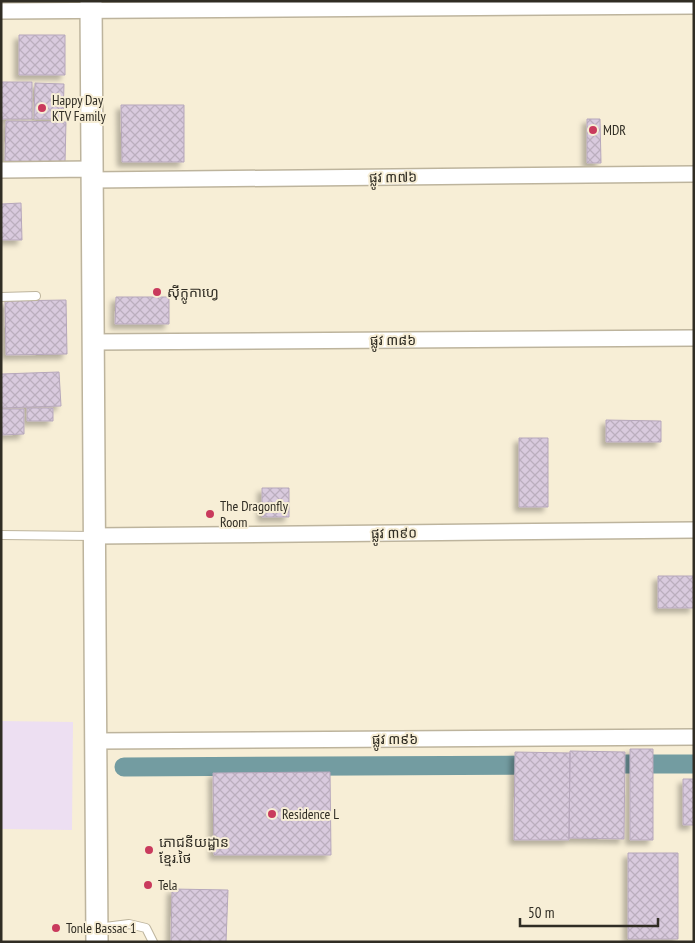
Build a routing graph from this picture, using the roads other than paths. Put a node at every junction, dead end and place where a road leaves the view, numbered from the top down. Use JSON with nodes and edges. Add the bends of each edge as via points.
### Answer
{"nodes":[{"id":1,"x":91,"y":6,"type":"edge"},
{"id":2,"x":694,"y":6,"type":"edge"},
{"id":3,"x":1,"y":11,"type":"edge"},
{"id":4,"x":1,"y":170,"type":"edge"},
{"id":5,"x":92,"y":174,"type":"junction"},
{"id":6,"x":694,"y":174,"type":"edge"},
{"id":7,"x":36,"y":296,"type":"dead end"},
{"id":8,"x":1,"y":297,"type":"edge"},
{"id":9,"x":694,"y":338,"type":"edge"},
{"id":10,"x":93,"y":342,"type":"junction"},
{"id":11,"x":694,"y":530,"type":"edge"},
{"id":12,"x":1,"y":535,"type":"edge"},
{"id":13,"x":94,"y":536,"type":"junction"},
{"id":14,"x":694,"y":737,"type":"edge"},
{"id":15,"x":96,"y":741,"type":"junction"},
{"id":16,"x":97,"y":935,"type":"edge"},
{"id":17,"x":153,"y":942,"type":"edge"}],
"edges":[{"from":1,"to":2,"type":"street"},
{"from":1,"to":3,"type":"street"},
{"from":1,"to":5,"type":"street"},
{"from":4,"to":5,"type":"street","name":"ផ្លូវ ៣៧៦"},
{"from":5,"to":6,"type":"street","name":"ផ្លូវ ៣៧៦"},
{"from":5,"to":10,"type":"street"},
{"from":7,"to":8,"type":"lane"},
{"from":9,"to":10,"type":"street","name":"ផ្លូវ ៣៨៦"},
{"from":10,"to":13,"type":"street"},
{"from":11,"to":13,"type":"street","name":"ផ្លូវ ៣៩០"},
{"from":12,"to":13,"type":"lane"},
{"from":13,"to":15,"type":"street"},
{"from":14,"to":15,"type":"street","name":"ផ្លូវ ៣៩៦"},
{"from":15,"to":16,"type":"street"},
{"from":16,"to":17,"type":"lane","via":[[129,924],[146,928]]}]}
